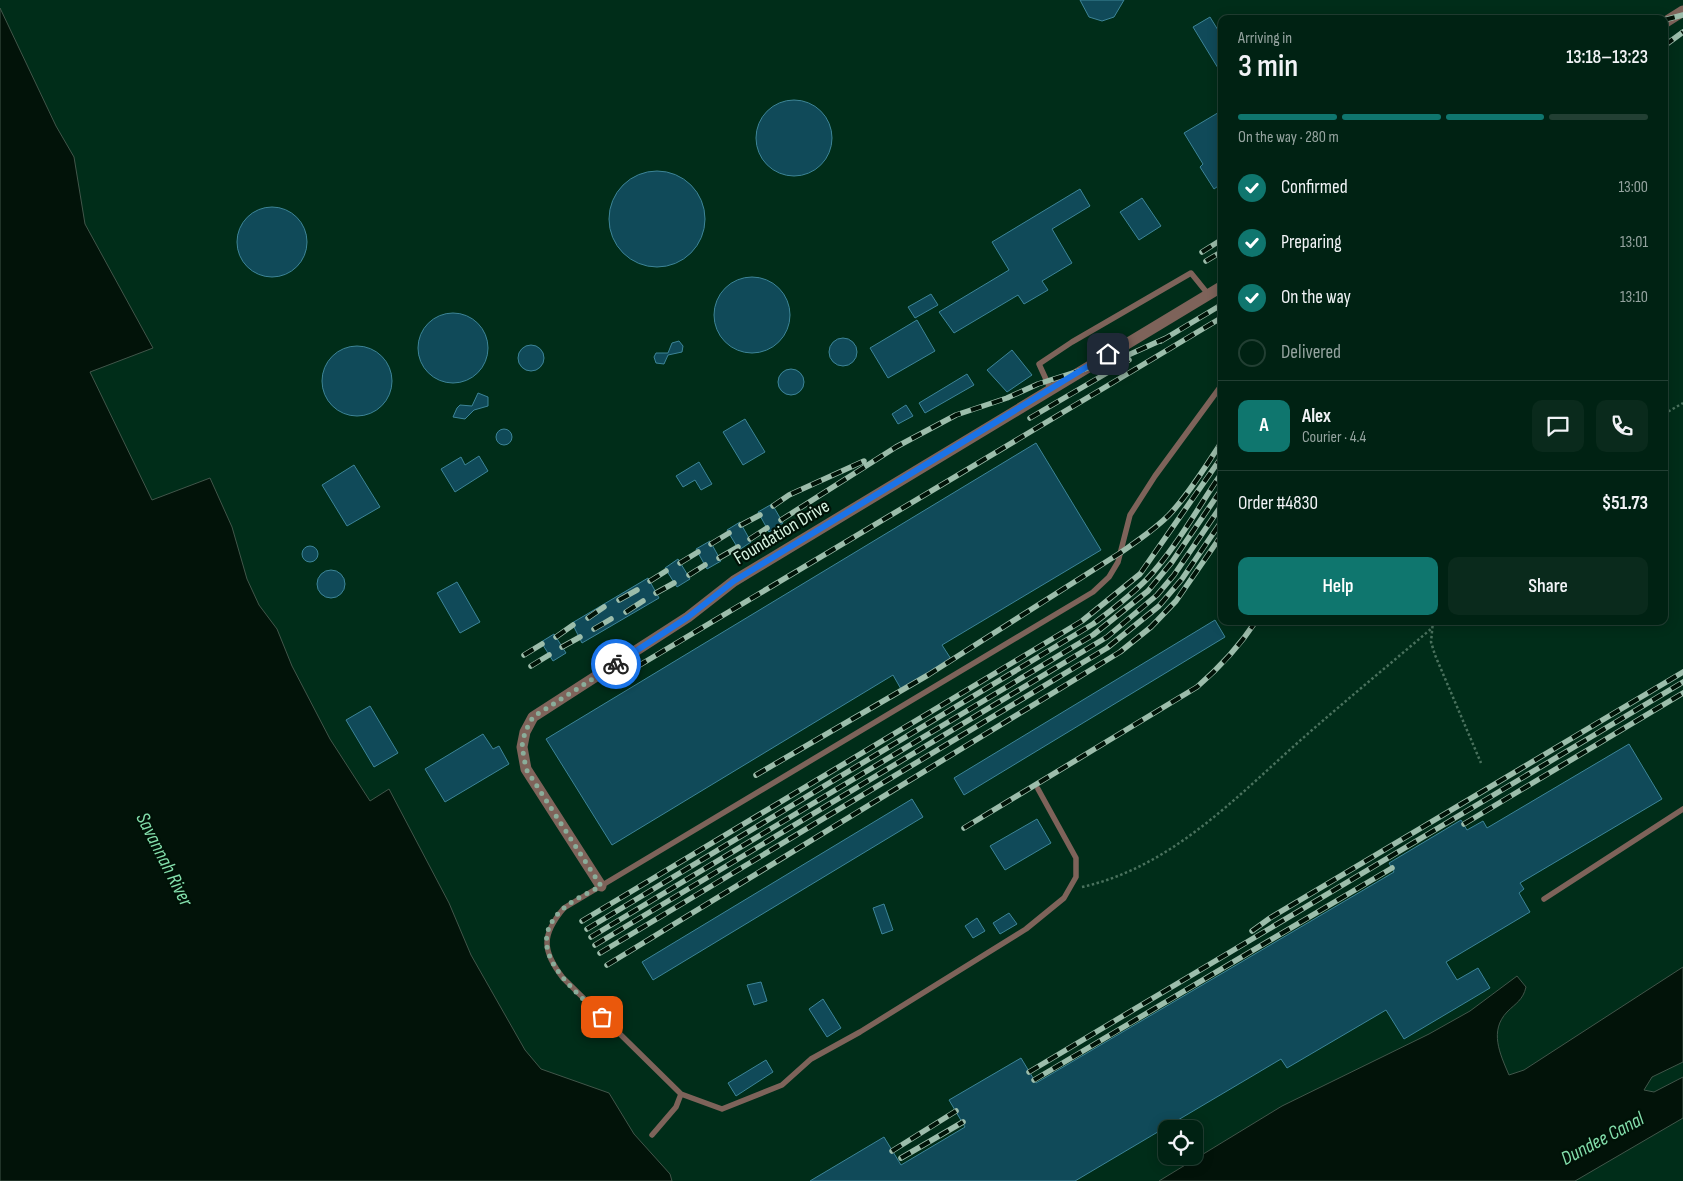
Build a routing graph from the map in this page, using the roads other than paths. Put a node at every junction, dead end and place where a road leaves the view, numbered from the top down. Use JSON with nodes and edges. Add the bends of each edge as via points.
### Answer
{"nodes":[{"id":1,"x":1683,"y":11,"type":"edge"},
{"id":2,"x":1668,"y":20,"type":"edge"},
{"id":3,"x":1218,"y":289,"type":"edge"},
{"id":4,"x":1208,"y":294,"type":"junction"},
{"id":5,"x":1050,"y":388,"type":"junction"},
{"id":6,"x":1218,"y":390,"type":"edge"},
{"id":7,"x":1038,"y":789,"type":"dead end"},
{"id":8,"x":1683,"y":809,"type":"edge"},
{"id":9,"x":601,"y":886,"type":"junction"},
{"id":10,"x":1544,"y":899,"type":"dead end"},
{"id":11,"x":681,"y":1094,"type":"junction"},
{"id":12,"x":652,"y":1135,"type":"dead end"}],
"edges":[{"from":1,"to":2,"type":"street"},
{"from":3,"to":4,"type":"street","name":"Foundation Drive"},
{"from":4,"to":5,"type":"street","name":"Foundation Drive"},
{"from":4,"to":5,"type":"lane","via":[[1191,273],[1072,342],[1040,364]]},
{"from":5,"to":9,"type":"street","name":"Foundation Drive","via":[[734,581],[688,617],[533,717],[522,746],[526,769]]},
{"from":6,"to":9,"type":"lane","via":[[1130,515],[1118,562],[1109,577],[1093,592]]},
{"from":7,"to":11,"type":"lane","via":[[1076,858],[1076,878],[1064,898],[1026,929],[811,1059],[782,1085],[722,1109]]},
{"from":8,"to":10,"type":"lane"},
{"from":9,"to":11,"type":"lane","via":[[564,908],[553,921],[547,934],[550,962]]},
{"from":11,"to":12,"type":"lane","via":[[676,1107]]}]}
